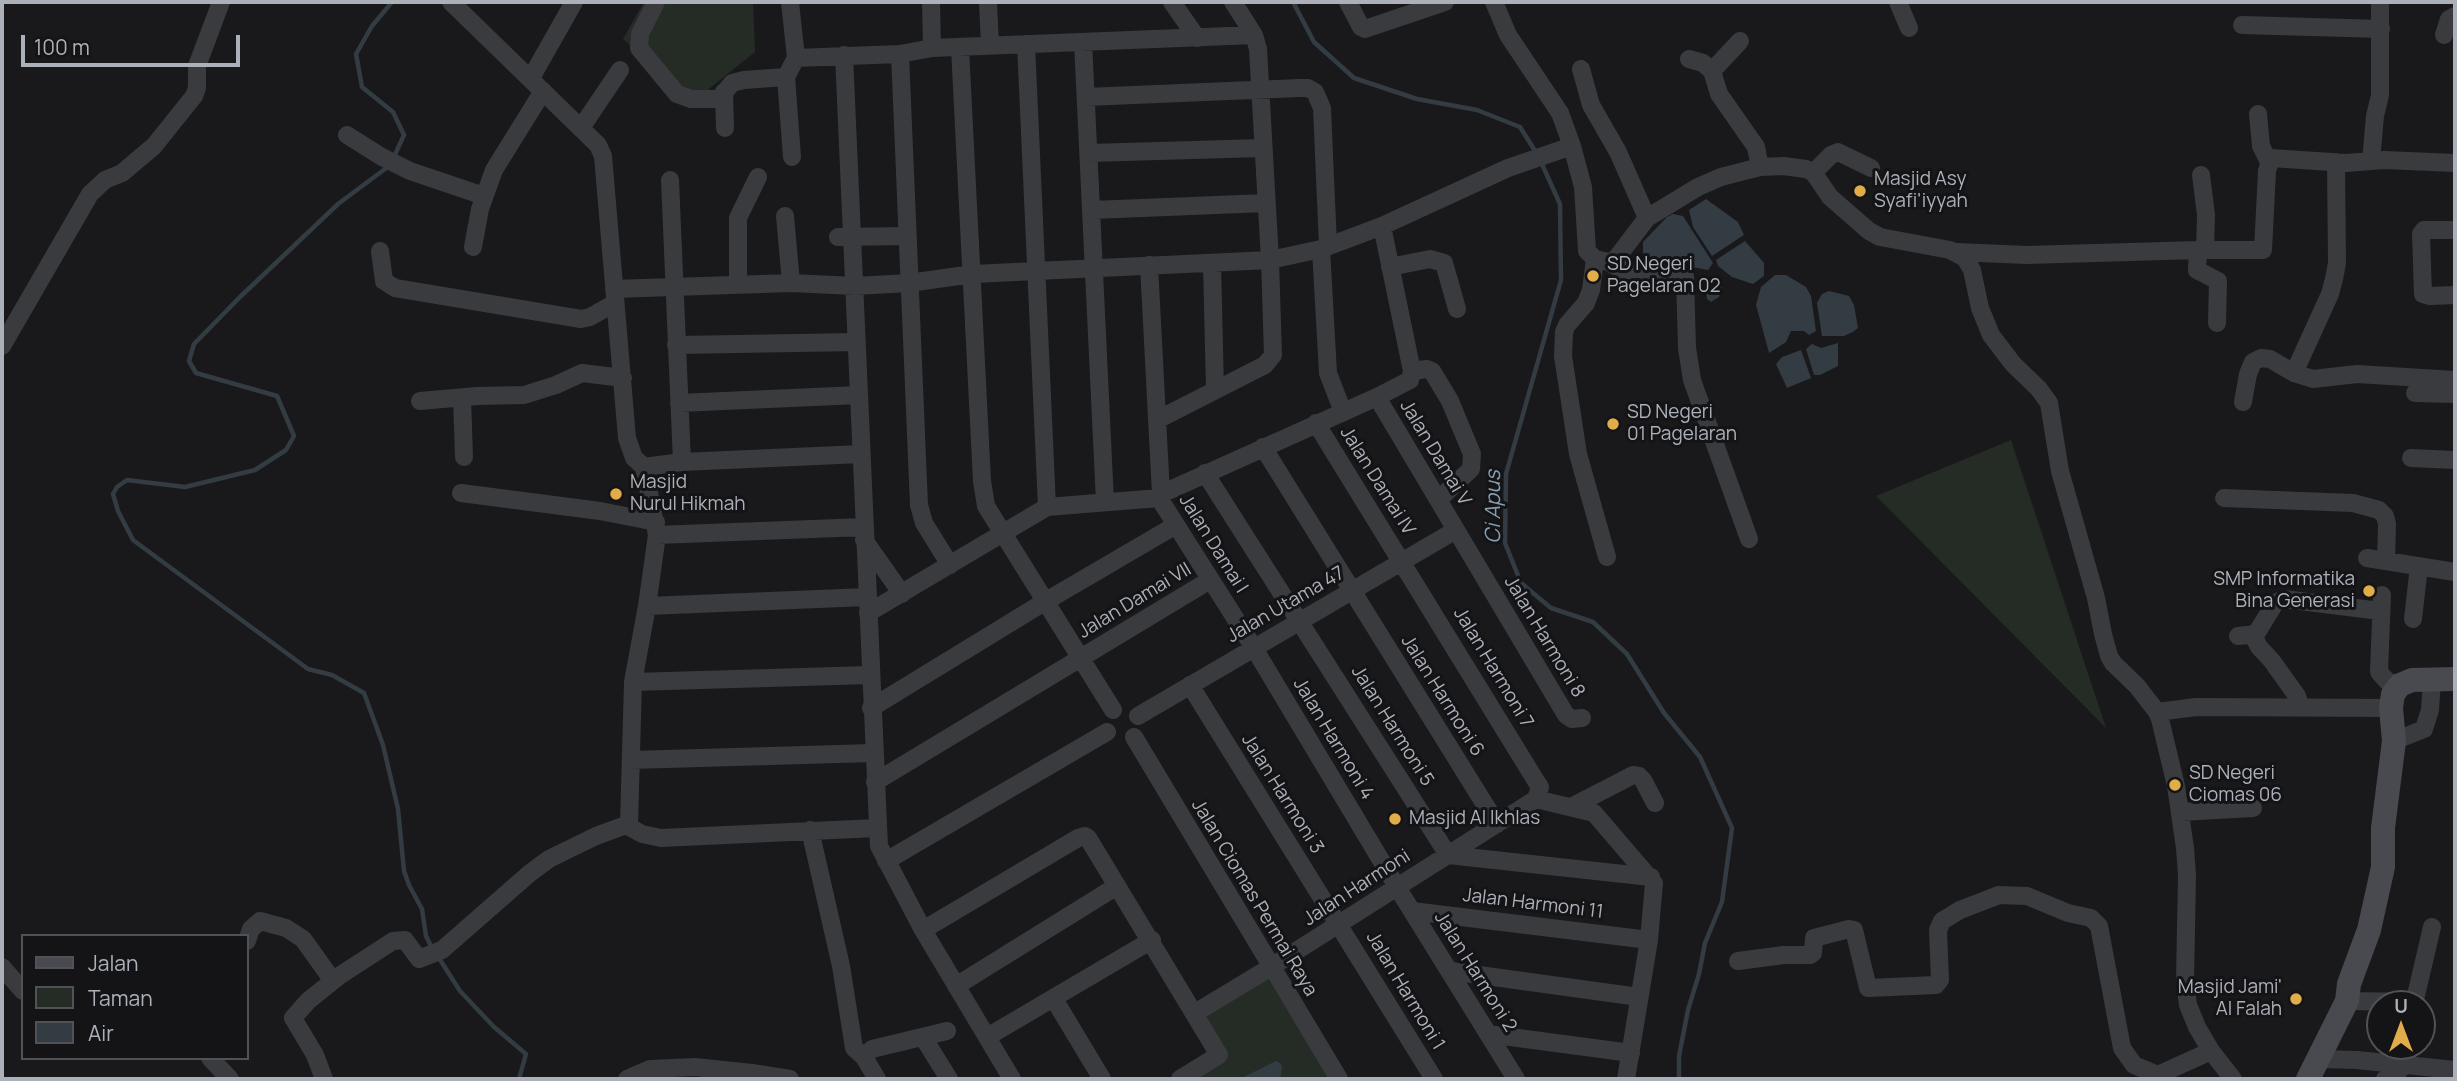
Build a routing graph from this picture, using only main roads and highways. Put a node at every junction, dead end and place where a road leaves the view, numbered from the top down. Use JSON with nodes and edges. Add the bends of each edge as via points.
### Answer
{"nodes":[{"id":1,"x":2444,"y":680,"type":"edge"},
{"id":2,"x":2313,"y":1069,"type":"edge"}],
"edges":[{"from":1,"to":2,"type":"main road","via":[[2412,680],[2393,694],[2394,741],[2383,867],[2347,1001]]}]}
